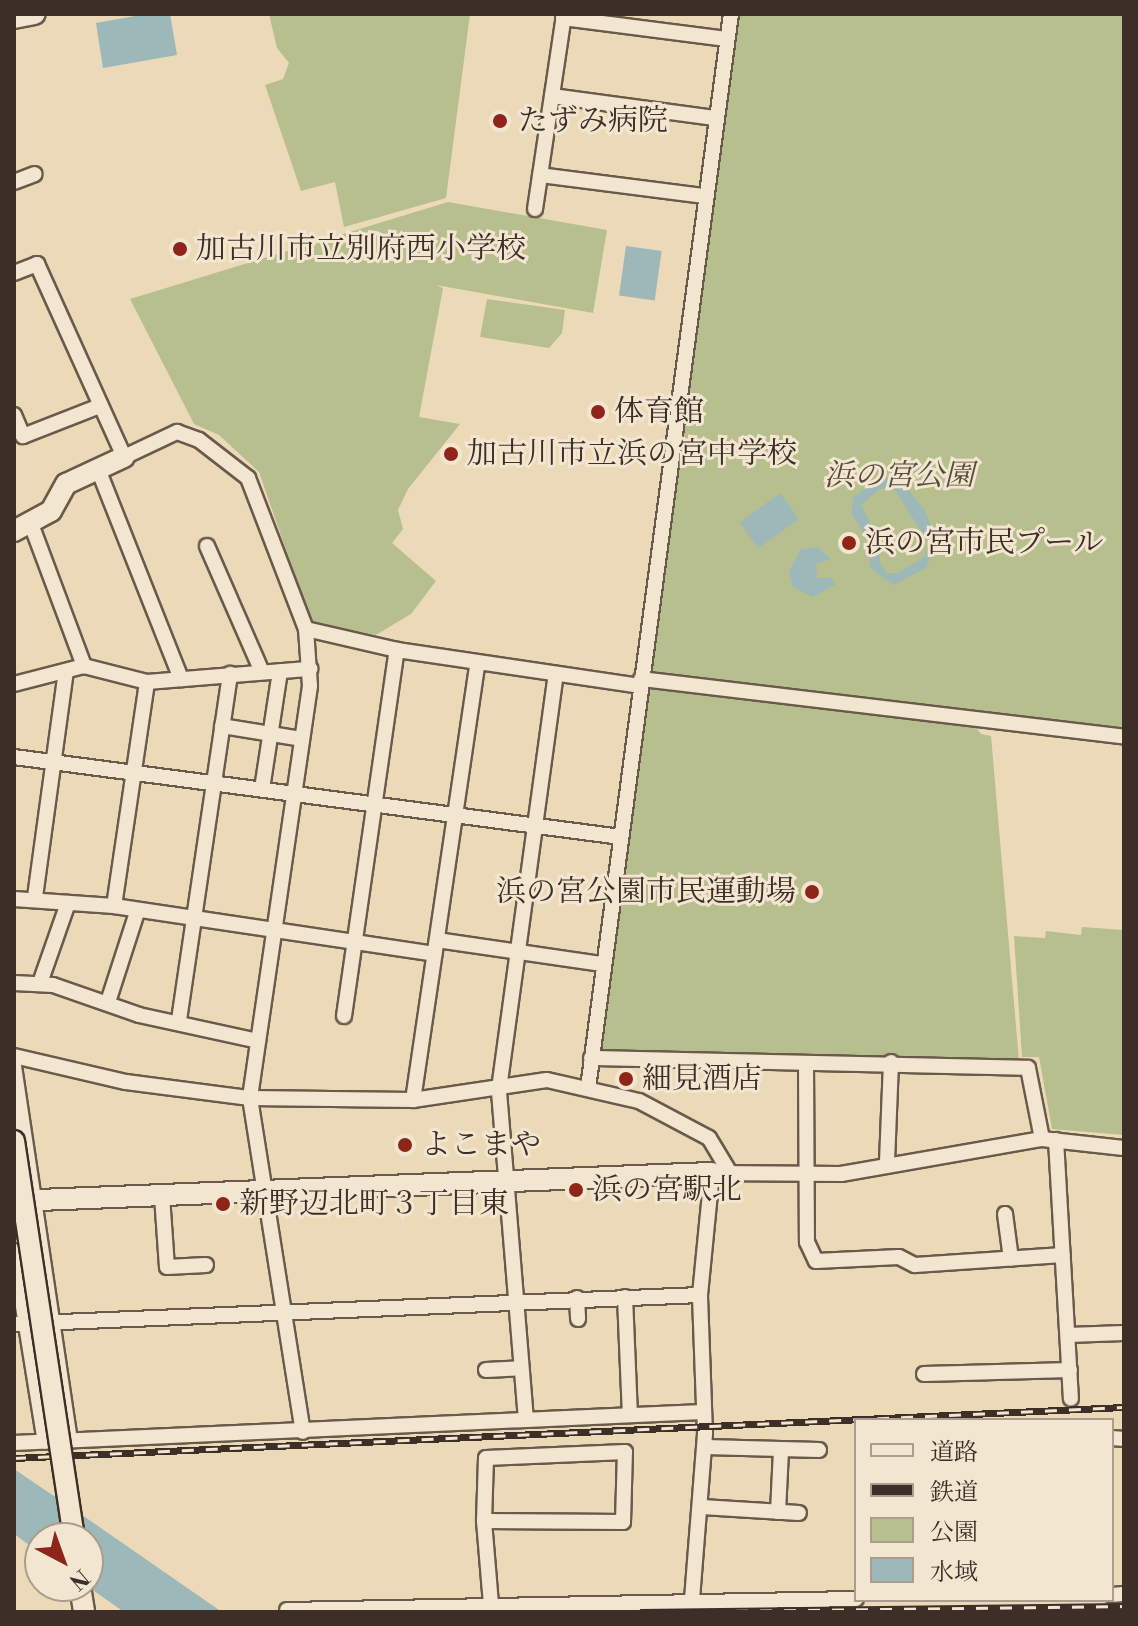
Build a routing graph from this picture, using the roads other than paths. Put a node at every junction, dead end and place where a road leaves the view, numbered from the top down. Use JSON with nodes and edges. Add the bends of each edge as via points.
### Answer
{"nodes":[{"id":1,"x":35,"y":14,"type":"edge"},
{"id":2,"x":731,"y":14,"type":"edge"},
{"id":3,"x":564,"y":16,"type":"edge"},
{"id":4,"x":14,"y":18,"type":"edge"},
{"id":5,"x":727,"y":39,"type":"junction"},
{"id":6,"x":552,"y":96,"type":"junction"},
{"id":7,"x":715,"y":118,"type":"junction"},
{"id":8,"x":35,"y":174,"type":"dead end"},
{"id":9,"x":540,"y":175,"type":"junction"},
{"id":10,"x":14,"y":182,"type":"edge"},
{"id":11,"x":704,"y":196,"type":"junction"},
{"id":12,"x":535,"y":209,"type":"dead end"},
{"id":13,"x":14,"y":273,"type":"edge"},
{"id":14,"x":100,"y":406,"type":"junction"},
{"id":15,"x":14,"y":415,"type":"edge"},
{"id":16,"x":124,"y":457,"type":"junction"},
{"id":17,"x":98,"y":469,"type":"junction"},
{"id":18,"x":23,"y":527,"type":"edge"},
{"id":19,"x":228,"y":551,"type":"dead end"},
{"id":20,"x":306,"y":629,"type":"junction"},
{"id":21,"x":397,"y":650,"type":"junction"},
{"id":22,"x":477,"y":664,"type":"junction"},
{"id":23,"x":84,"y":666,"type":"junction"},
{"id":24,"x":310,"y":669,"type":"junction"},
{"id":25,"x":280,"y":671,"type":"junction"},
{"id":26,"x":66,"y":672,"type":"junction"},
{"id":27,"x":262,"y":672,"type":"junction"},
{"id":28,"x":230,"y":674,"type":"junction"},
{"id":29,"x":556,"y":675,"type":"junction"},
{"id":30,"x":181,"y":679,"type":"junction"},
{"id":31,"x":147,"y":682,"type":"junction"},
{"id":32,"x":641,"y":683,"type":"junction"},
{"id":33,"x":14,"y":684,"type":"edge"},
{"id":34,"x":222,"y":726,"type":"junction"},
{"id":35,"x":270,"y":734,"type":"junction"},
{"id":36,"x":1124,"y":737,"type":"edge"},
{"id":37,"x":302,"y":739,"type":"junction"},
{"id":38,"x":14,"y":757,"type":"edge"},
{"id":39,"x":52,"y":761,"type":"junction"},
{"id":40,"x":134,"y":770,"type":"junction"},
{"id":41,"x":214,"y":781,"type":"junction"},
{"id":42,"x":262,"y":789,"type":"junction"},
{"id":43,"x":294,"y":793,"type":"junction"},
{"id":44,"x":373,"y":806,"type":"junction"},
{"id":45,"x":453,"y":817,"type":"junction"},
{"id":46,"x":536,"y":827,"type":"junction"},
{"id":47,"x":621,"y":837,"type":"junction"},
{"id":48,"x":35,"y":897,"type":"junction"},
{"id":49,"x":14,"y":899,"type":"edge"},
{"id":50,"x":68,"y":903,"type":"junction"},
{"id":51,"x":114,"y":906,"type":"junction"},
{"id":52,"x":137,"y":912,"type":"junction"},
{"id":53,"x":194,"y":921,"type":"junction"},
{"id":54,"x":275,"y":933,"type":"junction"},
{"id":55,"x":355,"y":943,"type":"junction"},
{"id":56,"x":435,"y":947,"type":"junction"},
{"id":57,"x":517,"y":951,"type":"junction"},
{"id":58,"x":602,"y":964,"type":"junction"},
{"id":59,"x":14,"y":983,"type":"edge"},
{"id":60,"x":40,"y":983,"type":"junction"},
{"id":61,"x":108,"y":1002,"type":"junction"},
{"id":62,"x":344,"y":1016,"type":"dead end"},
{"id":63,"x":179,"y":1020,"type":"junction"},
{"id":64,"x":258,"y":1041,"type":"junction"},
{"id":65,"x":14,"y":1056,"type":"edge"},
{"id":66,"x":591,"y":1058,"type":"junction"},
{"id":67,"x":891,"y":1062,"type":"junction"},
{"id":68,"x":806,"y":1063,"type":"junction"},
{"id":69,"x":14,"y":1066,"type":"edge"},
{"id":70,"x":588,"y":1088,"type":"junction"},
{"id":71,"x":499,"y":1089,"type":"junction"},
{"id":72,"x":250,"y":1098,"type":"junction"},
{"id":73,"x":413,"y":1100,"type":"junction"},
{"id":74,"x":1049,"y":1140,"type":"junction"},
{"id":75,"x":14,"y":1141,"type":"edge"},
{"id":76,"x":1124,"y":1148,"type":"edge"},
{"id":77,"x":887,"y":1162,"type":"junction"},
{"id":78,"x":721,"y":1173,"type":"junction"},
{"id":79,"x":804,"y":1174,"type":"junction"},
{"id":80,"x":506,"y":1182,"type":"junction"},
{"id":81,"x":261,"y":1192,"type":"junction"},
{"id":82,"x":162,"y":1196,"type":"junction"},
{"id":83,"x":35,"y":1200,"type":"junction"},
{"id":84,"x":14,"y":1201,"type":"edge"},
{"id":85,"x":1005,"y":1214,"type":"dead end"},
{"id":86,"x":14,"y":1251,"type":"edge"},
{"id":87,"x":1063,"y":1255,"type":"junction"},
{"id":88,"x":1011,"y":1259,"type":"junction"},
{"id":89,"x":206,"y":1265,"type":"dead end"},
{"id":90,"x":700,"y":1295,"type":"junction"},
{"id":91,"x":625,"y":1297,"type":"junction"},
{"id":92,"x":577,"y":1298,"type":"junction"},
{"id":93,"x":516,"y":1300,"type":"junction"},
{"id":94,"x":281,"y":1312,"type":"junction"},
{"id":95,"x":578,"y":1319,"type":"dead end"},
{"id":96,"x":53,"y":1322,"type":"junction"},
{"id":97,"x":20,"y":1323,"type":"edge"},
{"id":98,"x":1124,"y":1333,"type":"edge"},
{"id":99,"x":1068,"y":1335,"type":"junction"},
{"id":100,"x":521,"y":1368,"type":"junction"},
{"id":101,"x":486,"y":1370,"type":"dead end"},
{"id":102,"x":1070,"y":1370,"type":"junction"},
{"id":103,"x":924,"y":1374,"type":"dead end"},
{"id":104,"x":1071,"y":1399,"type":"dead end"},
{"id":105,"x":702,"y":1412,"type":"junction"},
{"id":106,"x":630,"y":1415,"type":"junction"},
{"id":107,"x":526,"y":1420,"type":"junction"},
{"id":108,"x":303,"y":1432,"type":"junction"},
{"id":109,"x":70,"y":1441,"type":"junction"},
{"id":110,"x":45,"y":1442,"type":"junction"},
{"id":111,"x":14,"y":1443,"type":"edge"},
{"id":112,"x":705,"y":1447,"type":"junction"},
{"id":113,"x":819,"y":1450,"type":"dead end"},
{"id":114,"x":781,"y":1451,"type":"junction"},
{"id":115,"x":702,"y":1507,"type":"junction"},
{"id":116,"x":778,"y":1512,"type":"junction"},
{"id":117,"x":799,"y":1513,"type":"dead end"},
{"id":118,"x":484,"y":1521,"type":"junction"},
{"id":119,"x":72,"y":1522,"type":"edge"},
{"id":120,"x":854,"y":1599,"type":"edge"},
{"id":121,"x":491,"y":1605,"type":"junction"},
{"id":122,"x":691,"y":1607,"type":"edge"},
{"id":123,"x":287,"y":1610,"type":"edge"}],
"edges":[{"from":1,"to":4,"type":"street"},
{"from":2,"to":5,"type":"street"},
{"from":3,"to":5,"type":"street"},
{"from":3,"to":6,"type":"street"},
{"from":5,"to":7,"type":"street"},
{"from":6,"to":7,"type":"street"},
{"from":6,"to":9,"type":"street"},
{"from":7,"to":11,"type":"street"},
{"from":8,"to":10,"type":"street"},
{"from":9,"to":11,"type":"street"},
{"from":9,"to":12,"type":"street"},
{"from":11,"to":32,"type":"street"},
{"from":13,"to":14,"type":"street","via":[[37,264]]},
{"from":14,"to":15,"type":"street","via":[[23,436]]},
{"from":14,"to":16,"type":"street"},
{"from":16,"to":17,"type":"street"},
{"from":16,"to":20,"type":"street","via":[[177,432],[233,463],[248,478]]},
{"from":17,"to":18,"type":"street","via":[[66,484],[51,511]]},
{"from":17,"to":30,"type":"street"},
{"from":18,"to":23,"type":"street"},
{"from":19,"to":27,"type":"street","via":[[210,552]]},
{"from":20,"to":21,"type":"street"},
{"from":20,"to":24,"type":"street"},
{"from":21,"to":22,"type":"street"},
{"from":21,"to":44,"type":"street"},
{"from":22,"to":29,"type":"street"},
{"from":22,"to":45,"type":"street"},
{"from":23,"to":26,"type":"street"},
{"from":23,"to":31,"type":"street"},
{"from":24,"to":25,"type":"street"},
{"from":24,"to":37,"type":"street"},
{"from":25,"to":27,"type":"street"},
{"from":25,"to":35,"type":"street"},
{"from":26,"to":33,"type":"street"},
{"from":26,"to":39,"type":"street"},
{"from":27,"to":28,"type":"street"},
{"from":28,"to":30,"type":"street"},
{"from":28,"to":34,"type":"street"},
{"from":29,"to":32,"type":"street"},
{"from":29,"to":46,"type":"street"},
{"from":30,"to":31,"type":"street"},
{"from":31,"to":40,"type":"street"},
{"from":32,"to":36,"type":"street"},
{"from":32,"to":47,"type":"street"},
{"from":34,"to":35,"type":"street"},
{"from":34,"to":41,"type":"street"},
{"from":35,"to":37,"type":"street"},
{"from":35,"to":42,"type":"street"},
{"from":37,"to":43,"type":"street"},
{"from":38,"to":39,"type":"street"},
{"from":39,"to":40,"type":"street"},
{"from":39,"to":48,"type":"street"},
{"from":40,"to":41,"type":"street"},
{"from":40,"to":51,"type":"street"},
{"from":41,"to":42,"type":"street"},
{"from":41,"to":53,"type":"street"},
{"from":42,"to":43,"type":"street"},
{"from":43,"to":44,"type":"street"},
{"from":43,"to":54,"type":"street"},
{"from":44,"to":45,"type":"street"},
{"from":44,"to":55,"type":"street"},
{"from":45,"to":46,"type":"street"},
{"from":45,"to":56,"type":"street"},
{"from":46,"to":47,"type":"street"},
{"from":46,"to":57,"type":"street"},
{"from":47,"to":58,"type":"street"},
{"from":48,"to":49,"type":"street"},
{"from":48,"to":50,"type":"street"},
{"from":50,"to":51,"type":"street"},
{"from":50,"to":60,"type":"street"},
{"from":51,"to":52,"type":"street"},
{"from":52,"to":53,"type":"street"},
{"from":52,"to":61,"type":"street"},
{"from":53,"to":54,"type":"street"},
{"from":53,"to":63,"type":"street"},
{"from":54,"to":55,"type":"street"},
{"from":54,"to":64,"type":"street"},
{"from":55,"to":56,"type":"street"},
{"from":55,"to":62,"type":"street"},
{"from":56,"to":57,"type":"street"},
{"from":56,"to":73,"type":"street"},
{"from":57,"to":58,"type":"street"},
{"from":57,"to":71,"type":"street"},
{"from":58,"to":66,"type":"street"},
{"from":59,"to":60,"type":"street"},
{"from":60,"to":61,"type":"street"},
{"from":61,"to":63,"type":"street","via":[[139,1015]]},
{"from":63,"to":64,"type":"street"},
{"from":64,"to":72,"type":"street"},
{"from":65,"to":72,"type":"street","via":[[126,1082]]},
{"from":66,"to":68,"type":"street"},
{"from":66,"to":70,"type":"street"},
{"from":67,"to":68,"type":"street"},
{"from":67,"to":74,"type":"street","via":[[1028,1068]]},
{"from":67,"to":77,"type":"street"},
{"from":68,"to":79,"type":"street"},
{"from":69,"to":83,"type":"street"},
{"from":70,"to":71,"type":"street","via":[[547,1080]]},
{"from":70,"to":78,"type":"street","via":[[639,1101],[709,1138]]},
{"from":71,"to":73,"type":"street"},
{"from":71,"to":80,"type":"street"},
{"from":72,"to":73,"type":"street"},
{"from":72,"to":81,"type":"street"},
{"from":74,"to":76,"type":"street"},
{"from":74,"to":77,"type":"street"},
{"from":74,"to":87,"type":"street"},
{"from":75,"to":119,"type":"street","bridge":true},
{"from":77,"to":79,"type":"street","via":[[841,1174]]},
{"from":78,"to":79,"type":"street"},
{"from":78,"to":80,"type":"street"},
{"from":78,"to":90,"type":"street"},
{"from":79,"to":88,"type":"street","via":[[807,1242],[816,1261],[899,1257],[915,1265]]},
{"from":80,"to":81,"type":"street"},
{"from":80,"to":93,"type":"street"},
{"from":81,"to":82,"type":"street"},
{"from":81,"to":94,"type":"street"},
{"from":82,"to":83,"type":"street"},
{"from":82,"to":89,"type":"street","via":[[167,1267]]},
{"from":83,"to":84,"type":"street"},
{"from":83,"to":96,"type":"street"},
{"from":85,"to":88,"type":"street"},
{"from":86,"to":97,"type":"street"},
{"from":87,"to":88,"type":"street"},
{"from":87,"to":99,"type":"street"},
{"from":90,"to":91,"type":"street"},
{"from":90,"to":105,"type":"street"},
{"from":91,"to":92,"type":"street"},
{"from":91,"to":106,"type":"street"},
{"from":92,"to":93,"type":"street"},
{"from":92,"to":95,"type":"street"},
{"from":93,"to":94,"type":"street"},
{"from":93,"to":100,"type":"street"},
{"from":94,"to":96,"type":"street"},
{"from":94,"to":108,"type":"street"},
{"from":96,"to":97,"type":"street"},
{"from":96,"to":109,"type":"street"},
{"from":97,"to":110,"type":"street"},
{"from":98,"to":99,"type":"street"},
{"from":99,"to":102,"type":"street"},
{"from":100,"to":101,"type":"street"},
{"from":100,"to":107,"type":"street"},
{"from":102,"to":103,"type":"street"},
{"from":102,"to":104,"type":"street"},
{"from":105,"to":106,"type":"street"},
{"from":105,"to":112,"type":"street"},
{"from":106,"to":107,"type":"street"},
{"from":107,"to":108,"type":"street"},
{"from":108,"to":109,"type":"street"},
{"from":109,"to":110,"type":"street"},
{"from":110,"to":111,"type":"street"},
{"from":112,"to":114,"type":"street"},
{"from":112,"to":115,"type":"street"},
{"from":113,"to":114,"type":"street"},
{"from":114,"to":116,"type":"street"},
{"from":115,"to":116,"type":"street"},
{"from":115,"to":122,"type":"street"},
{"from":116,"to":117,"type":"street"},
{"from":118,"to":118,"type":"street","via":[[486,1458],[625,1452],[623,1522]]},
{"from":118,"to":121,"type":"street"},
{"from":120,"to":122,"type":"street"},
{"from":121,"to":122,"type":"street"},
{"from":121,"to":123,"type":"street"}]}
